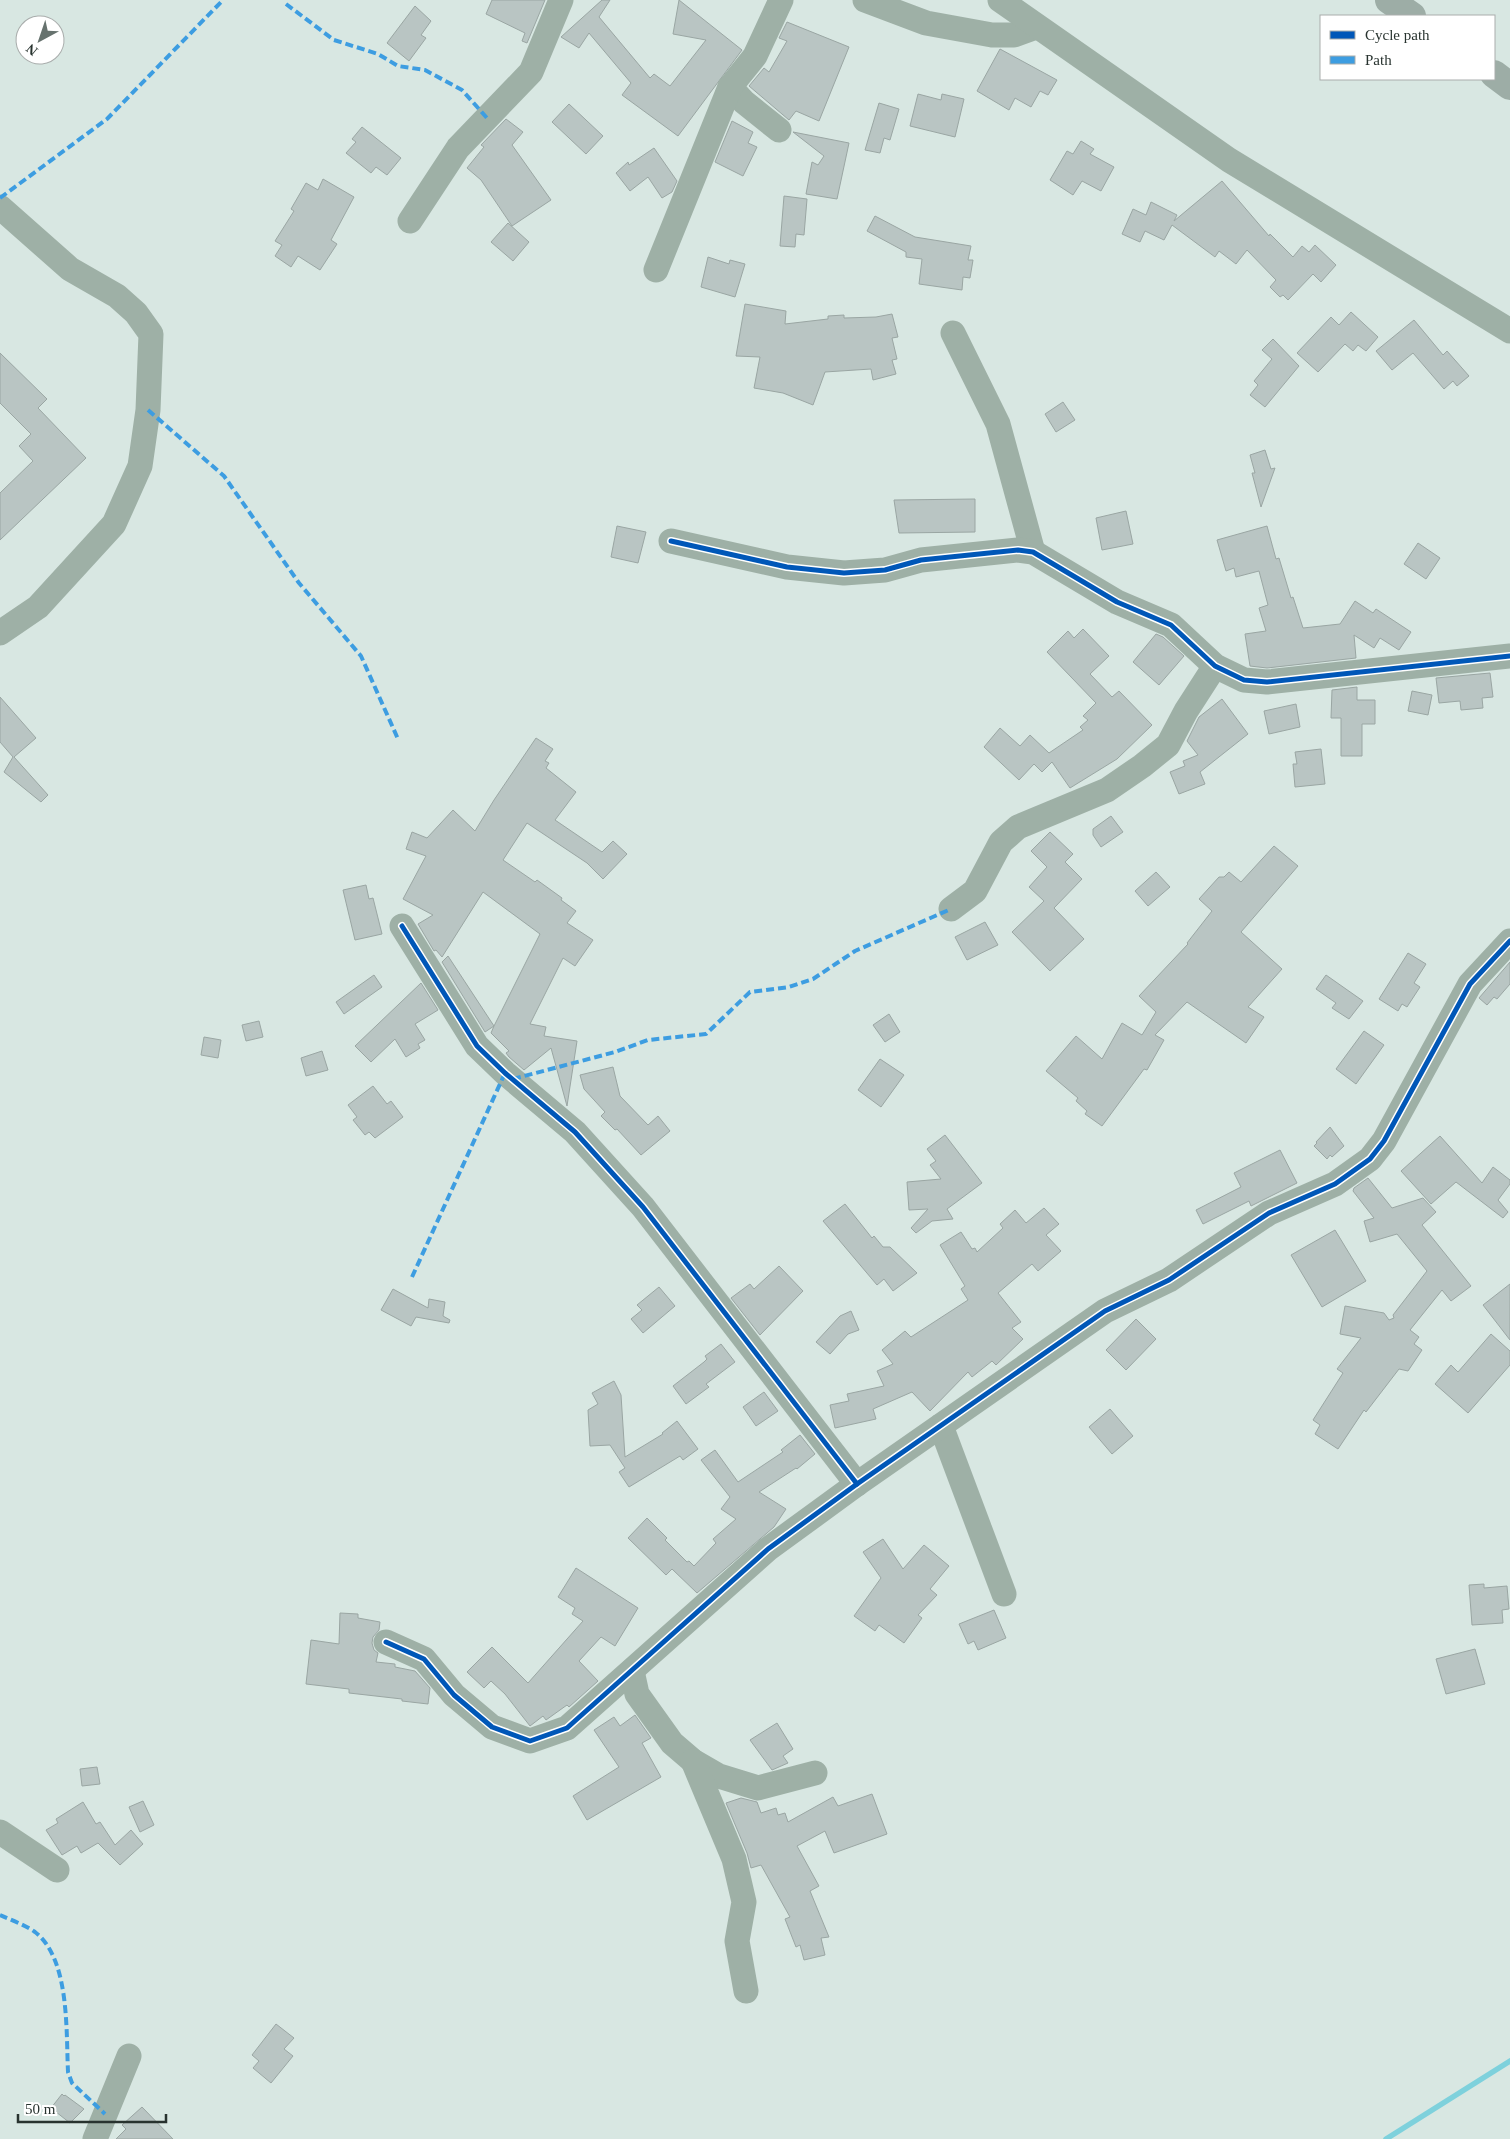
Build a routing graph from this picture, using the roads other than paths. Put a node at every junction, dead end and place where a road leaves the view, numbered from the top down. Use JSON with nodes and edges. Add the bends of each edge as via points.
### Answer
{"nodes":[{"id":1,"x":562,"y":0,"type":"edge"},
{"id":2,"x":781,"y":0,"type":"edge"},
{"id":3,"x":865,"y":0,"type":"edge"},
{"id":4,"x":1000,"y":0,"type":"edge"},
{"id":5,"x":1389,"y":0,"type":"edge"},
{"id":6,"x":1411,"y":15,"type":"edge"},
{"id":7,"x":1036,"y":27,"type":"junction"},
{"id":8,"x":1495,"y":75,"type":"edge"},
{"id":9,"x":1510,"y":86,"type":"edge"},
{"id":10,"x":730,"y":87,"type":"junction"},
{"id":11,"x":780,"y":130,"type":"dead end"},
{"id":12,"x":0,"y":207,"type":"edge"},
{"id":13,"x":410,"y":221,"type":"dead end"},
{"id":14,"x":656,"y":270,"type":"dead end"},
{"id":15,"x":1510,"y":331,"type":"edge"},
{"id":16,"x":953,"y":333,"type":"dead end"},
{"id":17,"x":672,"y":541,"type":"dead end"},
{"id":18,"x":1033,"y":552,"type":"junction"},
{"id":19,"x":0,"y":633,"type":"edge"},
{"id":20,"x":1510,"y":656,"type":"edge"},
{"id":21,"x":1215,"y":666,"type":"junction"},
{"id":22,"x":951,"y":909,"type":"dead end"},
{"id":23,"x":402,"y":926,"type":"dead end"},
{"id":24,"x":1510,"y":941,"type":"edge"},
{"id":25,"x":941,"y":1426,"type":"junction"},
{"id":26,"x":858,"y":1484,"type":"junction"},
{"id":27,"x":1004,"y":1594,"type":"dead end"},
{"id":28,"x":386,"y":1642,"type":"dead end"},
{"id":29,"x":632,"y":1671,"type":"junction"},
{"id":30,"x":693,"y":1761,"type":"junction"},
{"id":31,"x":815,"y":1773,"type":"dead end"},
{"id":32,"x":0,"y":1832,"type":"edge"},
{"id":33,"x":57,"y":1870,"type":"dead end"},
{"id":34,"x":746,"y":1992,"type":"dead end"},
{"id":35,"x":129,"y":2056,"type":"dead end"},
{"id":36,"x":94,"y":2139,"type":"edge"}],
"edges":[{"from":1,"to":13,"type":"street","via":[[531,72],[458,148]]},
{"from":2,"to":10,"type":"street","via":[[755,56]]},
{"from":3,"to":7,"type":"street","via":[[926,23],[992,36],[1014,35]]},
{"from":4,"to":7,"type":"street"},
{"from":5,"to":6,"type":"highway"},
{"from":7,"to":15,"type":"street","via":[[1229,160]]},
{"from":8,"to":9,"type":"highway"},
{"from":10,"to":11,"type":"street"},
{"from":10,"to":14,"type":"street"},
{"from":12,"to":19,"type":"street","via":[[70,269],[117,296],[136,313],[151,334],[148,410],[140,466],[114,524],[38,607]]},
{"from":16,"to":18,"type":"street","via":[[998,424]]},
{"from":17,"to":18,"type":"street","via":[[787,567],[844,572],[885,570],[931,559],[1018,550]]},
{"from":18,"to":21,"type":"street","via":[[1117,602],[1171,625]]},
{"from":20,"to":21,"type":"street","via":[[1267,682],[1244,680]]},
{"from":21,"to":22,"type":"street","via":[[1168,745],[1107,790],[1018,827],[1000,842],[975,891]]},
{"from":23,"to":26,"type":"street","via":[[477,1046],[575,1132],[643,1207]]},
{"from":24,"to":25,"type":"street","via":[[1470,984],[1384,1141],[1370,1159],[1335,1184],[1269,1213],[1169,1280],[1105,1311]]},
{"from":25,"to":26,"type":"street"},
{"from":25,"to":27,"type":"street"},
{"from":26,"to":29,"type":"street","via":[[768,1550]]},
{"from":28,"to":29,"type":"street","via":[[424,1659],[454,1695],[492,1726],[530,1741],[567,1728]]},
{"from":29,"to":30,"type":"street","via":[[637,1694],[672,1743]]},
{"from":30,"to":31,"type":"street","via":[[719,1776],[758,1788]]},
{"from":30,"to":34,"type":"street","via":[[734,1859],[744,1902],[736,1941]]},
{"from":32,"to":33,"type":"street"},
{"from":35,"to":36,"type":"street"}]}
